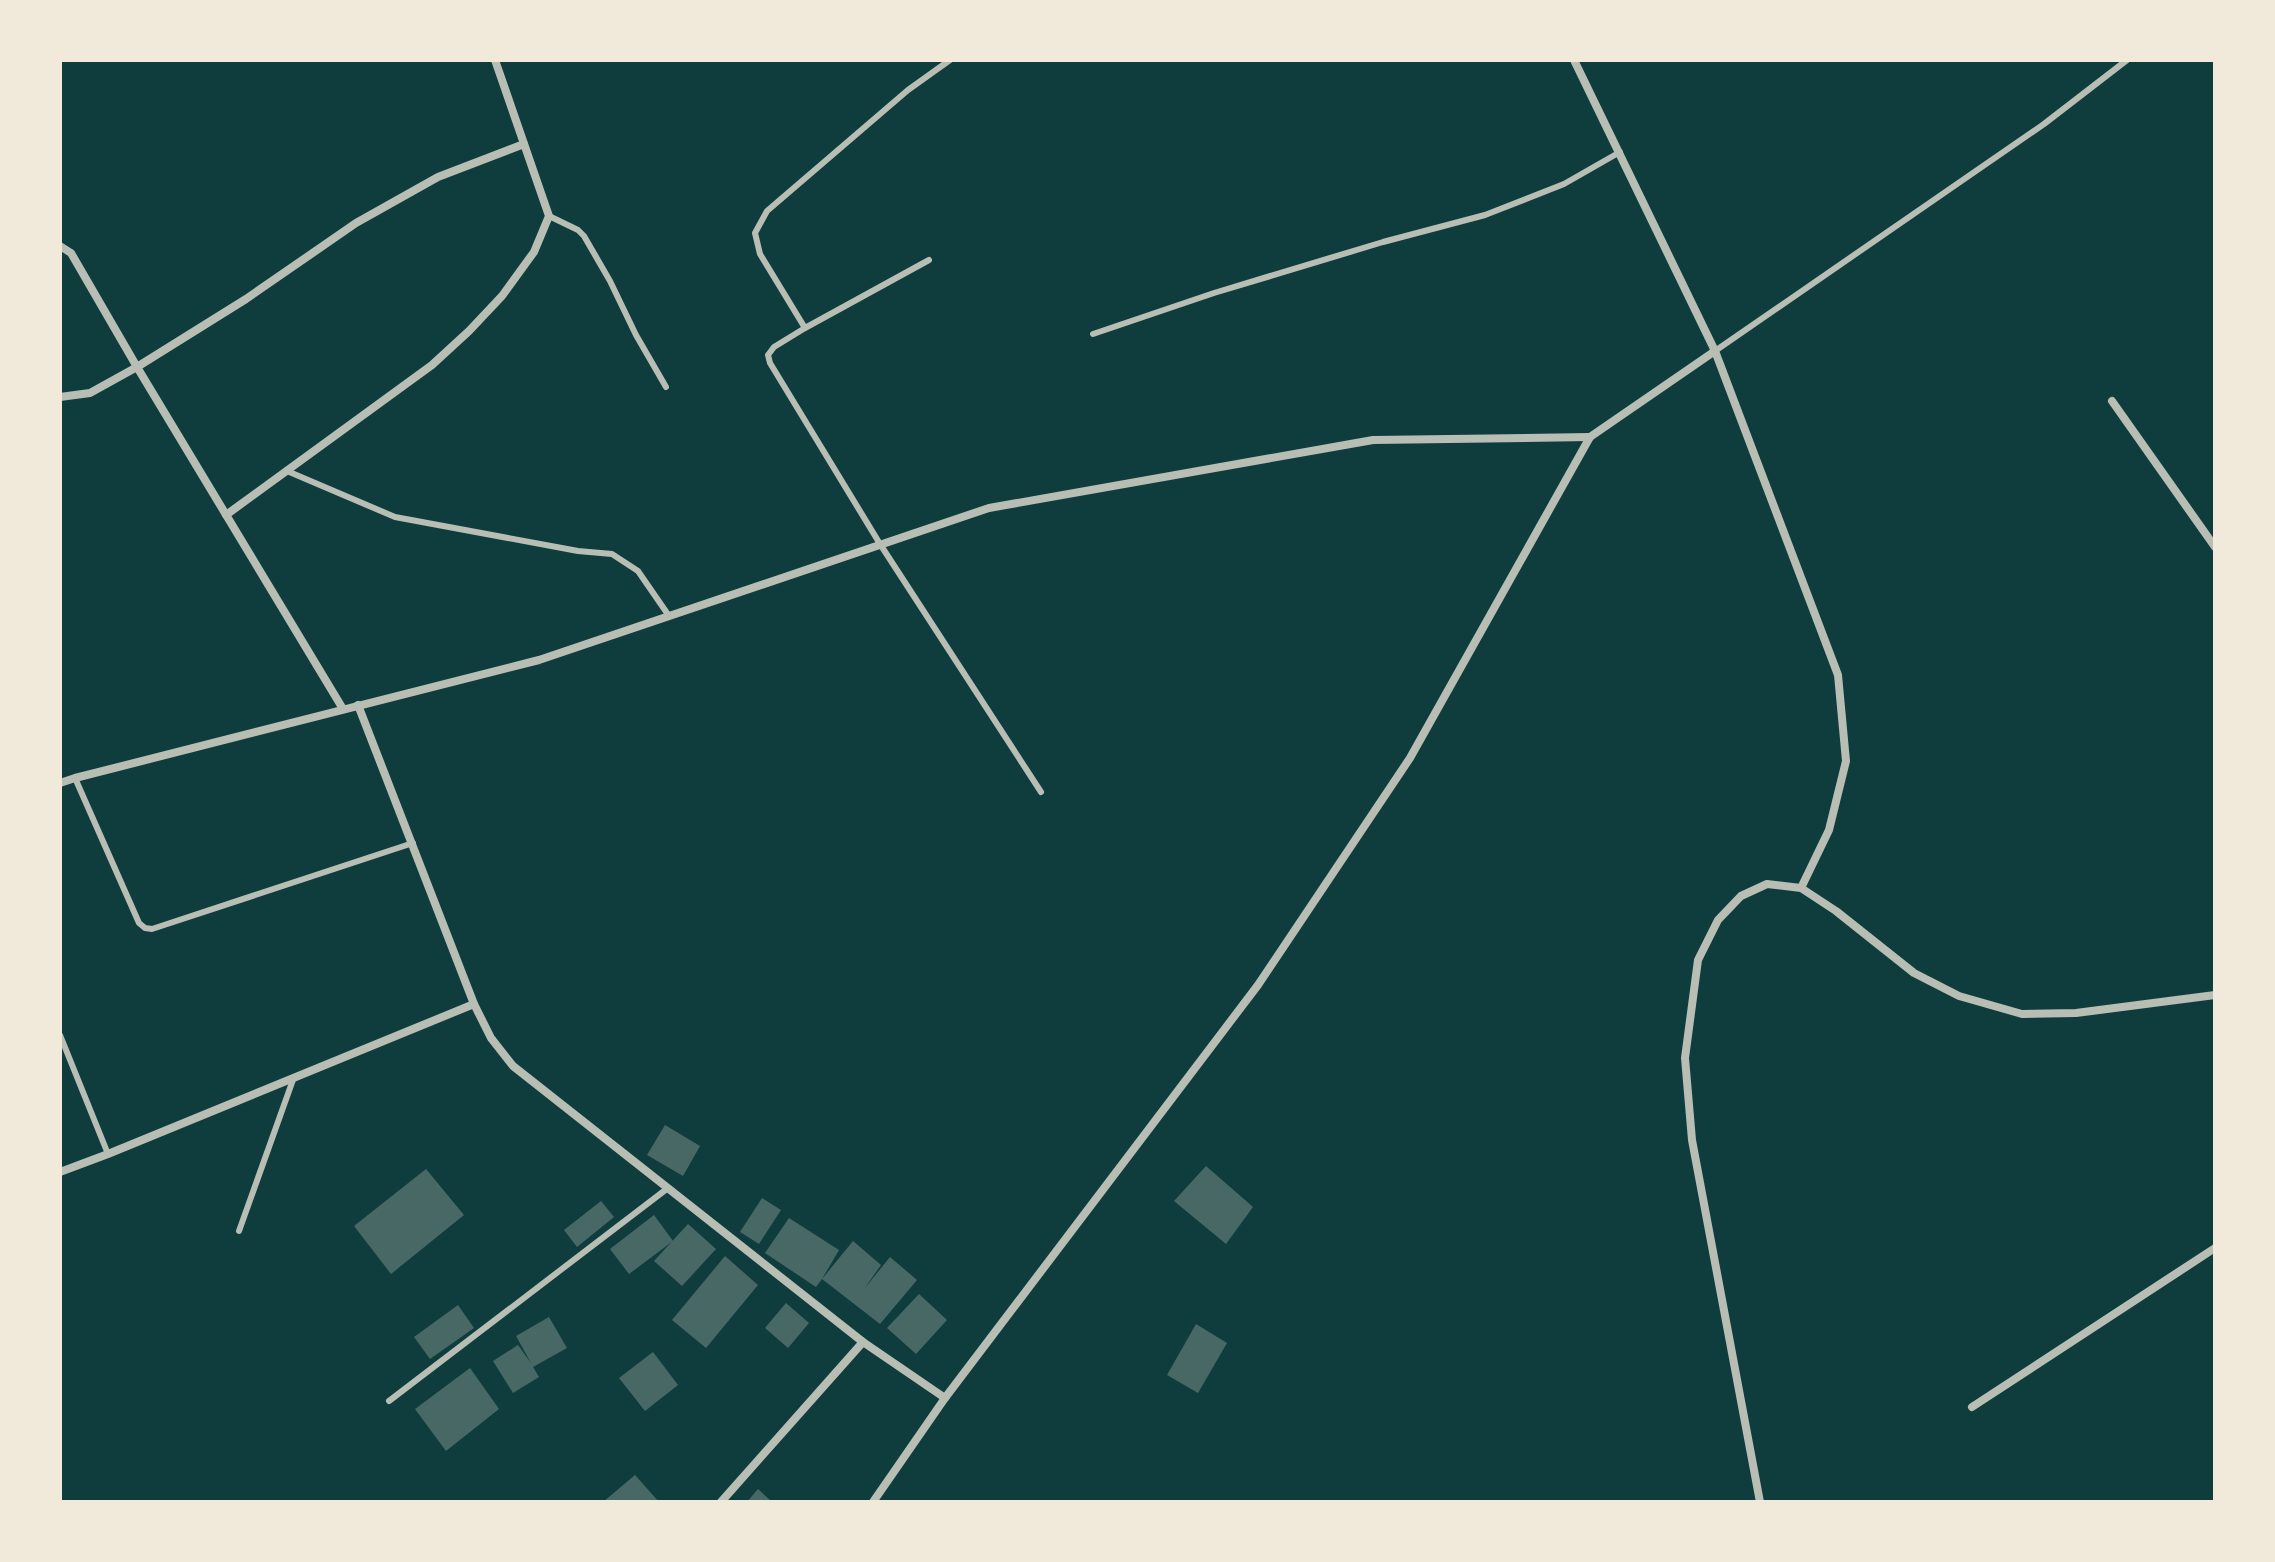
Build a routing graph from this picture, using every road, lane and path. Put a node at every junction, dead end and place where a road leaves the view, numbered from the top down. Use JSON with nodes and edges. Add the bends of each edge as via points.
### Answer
{"nodes":[{"id":1,"x":495,"y":60,"type":"edge"},
{"id":2,"x":950,"y":60,"type":"edge"},
{"id":3,"x":1574,"y":60,"type":"edge"},
{"id":4,"x":2127,"y":60,"type":"edge"},
{"id":5,"x":524,"y":144,"type":"junction"},
{"id":6,"x":1620,"y":152,"type":"junction"},
{"id":7,"x":549,"y":216,"type":"junction"},
{"id":8,"x":60,"y":246,"type":"edge"},
{"id":9,"x":929,"y":260,"type":"dead end"},
{"id":10,"x":805,"y":328,"type":"junction"},
{"id":11,"x":1093,"y":334,"type":"dead end"},
{"id":12,"x":1715,"y":351,"type":"junction"},
{"id":13,"x":137,"y":367,"type":"junction"},
{"id":14,"x":666,"y":387,"type":"dead end"},
{"id":15,"x":60,"y":397,"type":"edge"},
{"id":16,"x":2112,"y":401,"type":"dead end"},
{"id":17,"x":1590,"y":437,"type":"junction"},
{"id":18,"x":287,"y":471,"type":"junction"},
{"id":19,"x":226,"y":515,"type":"junction"},
{"id":20,"x":880,"y":544,"type":"junction"},
{"id":21,"x":2215,"y":547,"type":"edge"},
{"id":22,"x":669,"y":616,"type":"junction"},
{"id":23,"x":358,"y":705,"type":"junction"},
{"id":24,"x":343,"y":709,"type":"junction"},
{"id":25,"x":75,"y":778,"type":"junction"},
{"id":26,"x":60,"y":783,"type":"edge"},
{"id":27,"x":1041,"y":792,"type":"dead end"},
{"id":28,"x":413,"y":843,"type":"junction"},
{"id":29,"x":1801,"y":888,"type":"junction"},
{"id":30,"x":2215,"y":995,"type":"edge"},
{"id":31,"x":474,"y":1004,"type":"junction"},
{"id":32,"x":60,"y":1035,"type":"edge"},
{"id":33,"x":294,"y":1077,"type":"junction"},
{"id":34,"x":108,"y":1154,"type":"junction"},
{"id":35,"x":60,"y":1172,"type":"edge"},
{"id":36,"x":668,"y":1188,"type":"junction"},
{"id":37,"x":239,"y":1231,"type":"dead end"},
{"id":38,"x":2215,"y":1248,"type":"edge"},
{"id":39,"x":863,"y":1342,"type":"junction"},
{"id":40,"x":945,"y":1398,"type":"junction"},
{"id":41,"x":389,"y":1401,"type":"dead end"},
{"id":42,"x":1972,"y":1407,"type":"dead end"},
{"id":43,"x":721,"y":1502,"type":"edge"},
{"id":44,"x":873,"y":1502,"type":"edge"},
{"id":45,"x":1760,"y":1502,"type":"edge"}],
"edges":[{"from":1,"to":5,"type":"street"},
{"from":2,"to":10,"type":"lane","via":[[767,211],[755,233],[760,254]]},
{"from":3,"to":6,"type":"street"},
{"from":4,"to":12,"type":"lane","via":[[2044,124]]},
{"from":5,"to":7,"type":"street"},
{"from":5,"to":13,"type":"street","via":[[438,177],[356,223]]},
{"from":6,"to":11,"type":"lane","via":[[1564,184],[1485,215],[1214,293]]},
{"from":6,"to":12,"type":"street"},
{"from":7,"to":14,"type":"lane","via":[[584,236]]},
{"from":7,"to":18,"type":"street","via":[[534,252],[469,331],[432,365]]},
{"from":8,"to":13,"type":"street","via":[[71,253]]},
{"from":9,"to":10,"type":"lane"},
{"from":10,"to":20,"type":"lane","via":[[774,347],[770,363]]},
{"from":12,"to":17,"type":"street"},
{"from":12,"to":29,"type":"street","via":[[1838,675],[1846,761],[1829,830]]},
{"from":13,"to":15,"type":"street","via":[[90,393]]},
{"from":13,"to":19,"type":"street"},
{"from":16,"to":21,"type":"street"},
{"from":17,"to":20,"type":"street","via":[[1373,440],[989,508]]},
{"from":17,"to":40,"type":"street","via":[[1410,758],[1275,960]]},
{"from":18,"to":19,"type":"street"},
{"from":18,"to":22,"type":"lane","via":[[395,517],[612,554],[638,571]]},
{"from":19,"to":24,"type":"street"},
{"from":20,"to":22,"type":"street"},
{"from":20,"to":27,"type":"lane"},
{"from":22,"to":23,"type":"street","via":[[539,660]]},
{"from":23,"to":24,"type":"street"},
{"from":23,"to":28,"type":"street"},
{"from":24,"to":25,"type":"street"},
{"from":25,"to":26,"type":"street"},
{"from":25,"to":28,"type":"lane","via":[[145,928]]},
{"from":28,"to":31,"type":"street"},
{"from":29,"to":30,"type":"street","via":[[1914,973],[1959,996],[2022,1014],[2076,1013]]},
{"from":29,"to":45,"type":"street","via":[[1767,884],[1741,896],[1718,920],[1698,960],[1685,1058],[1692,1140]]},
{"from":31,"to":33,"type":"street"},
{"from":31,"to":36,"type":"street","via":[[513,1066]]},
{"from":32,"to":34,"type":"lane"},
{"from":33,"to":34,"type":"street"},
{"from":33,"to":37,"type":"lane"},
{"from":34,"to":35,"type":"street"},
{"from":36,"to":39,"type":"street"},
{"from":36,"to":41,"type":"lane"},
{"from":38,"to":42,"type":"street"},
{"from":39,"to":40,"type":"street"},
{"from":39,"to":43,"type":"street"},
{"from":40,"to":44,"type":"street"}]}
